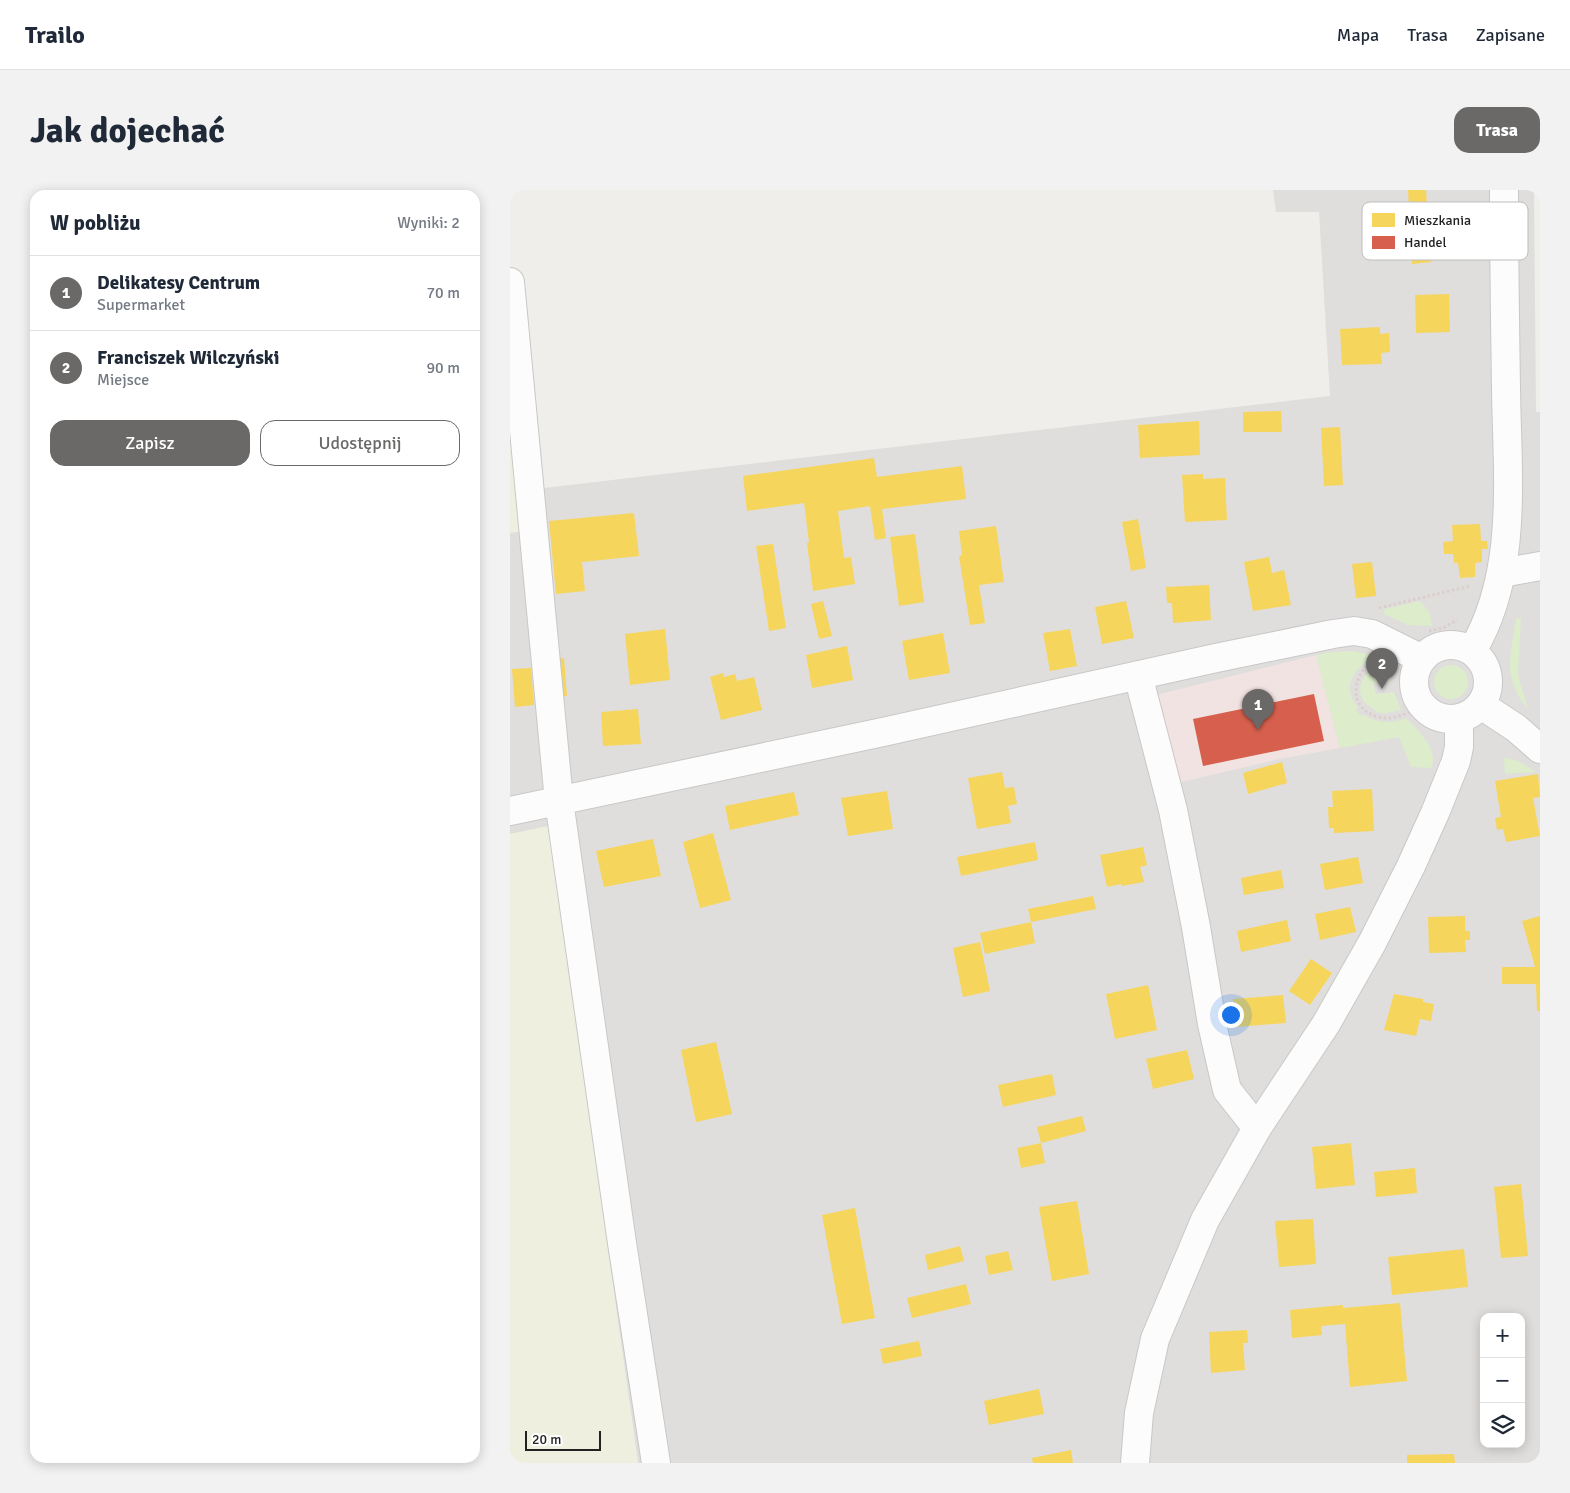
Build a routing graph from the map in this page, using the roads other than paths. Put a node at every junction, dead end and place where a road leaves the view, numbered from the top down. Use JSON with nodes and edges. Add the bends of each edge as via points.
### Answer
{"nodes":[{"id":1,"x":1505,"y":260,"type":"edge"},
{"id":2,"x":510,"y":282,"type":"edge"},
{"id":3,"x":1540,"y":566,"type":"edge"},
{"id":4,"x":1502,"y":573,"type":"junction"},
{"id":5,"x":1472,"y":651,"type":"junction"},
{"id":6,"x":1422,"y":659,"type":"junction"},
{"id":7,"x":1138,"y":675,"type":"junction"},
{"id":8,"x":1470,"y":712,"type":"junction"},
{"id":9,"x":1540,"y":749,"type":"edge"},
{"id":10,"x":559,"y":801,"type":"junction"},
{"id":11,"x":510,"y":811,"type":"edge"},
{"id":12,"x":1257,"y":1128,"type":"junction"},
{"id":13,"x":656,"y":1463,"type":"edge"},
{"id":14,"x":1135,"y":1463,"type":"edge"}],
"edges":[{"from":1,"to":4,"type":"street","via":[[1507,493]]},
{"from":2,"to":10,"type":"street"},
{"from":3,"to":4,"type":"street"},
{"from":4,"to":5,"type":"street","via":[[1489,618]]},
{"from":5,"to":6,"type":"street","via":[[1451,645],[1440,647]]},
{"from":5,"to":8,"type":"street","via":[[1486,668],[1488,691]]},
{"from":6,"to":7,"type":"street","via":[[1372,634],[1354,631]]},
{"from":6,"to":8,"type":"street","via":[[1414,682],[1422,705],[1442,719]]},
{"from":7,"to":10,"type":"street"},
{"from":7,"to":12,"type":"street","via":[[1173,810],[1227,1090]]},
{"from":8,"to":9,"type":"street","via":[[1516,728]]},
{"from":8,"to":12,"type":"street","via":[[1456,761],[1435,813],[1372,943],[1326,1024]]},
{"from":10,"to":11,"type":"street"},
{"from":10,"to":13,"type":"street"},
{"from":12,"to":14,"type":"street","via":[[1205,1220],[1155,1339],[1139,1413]]}]}
